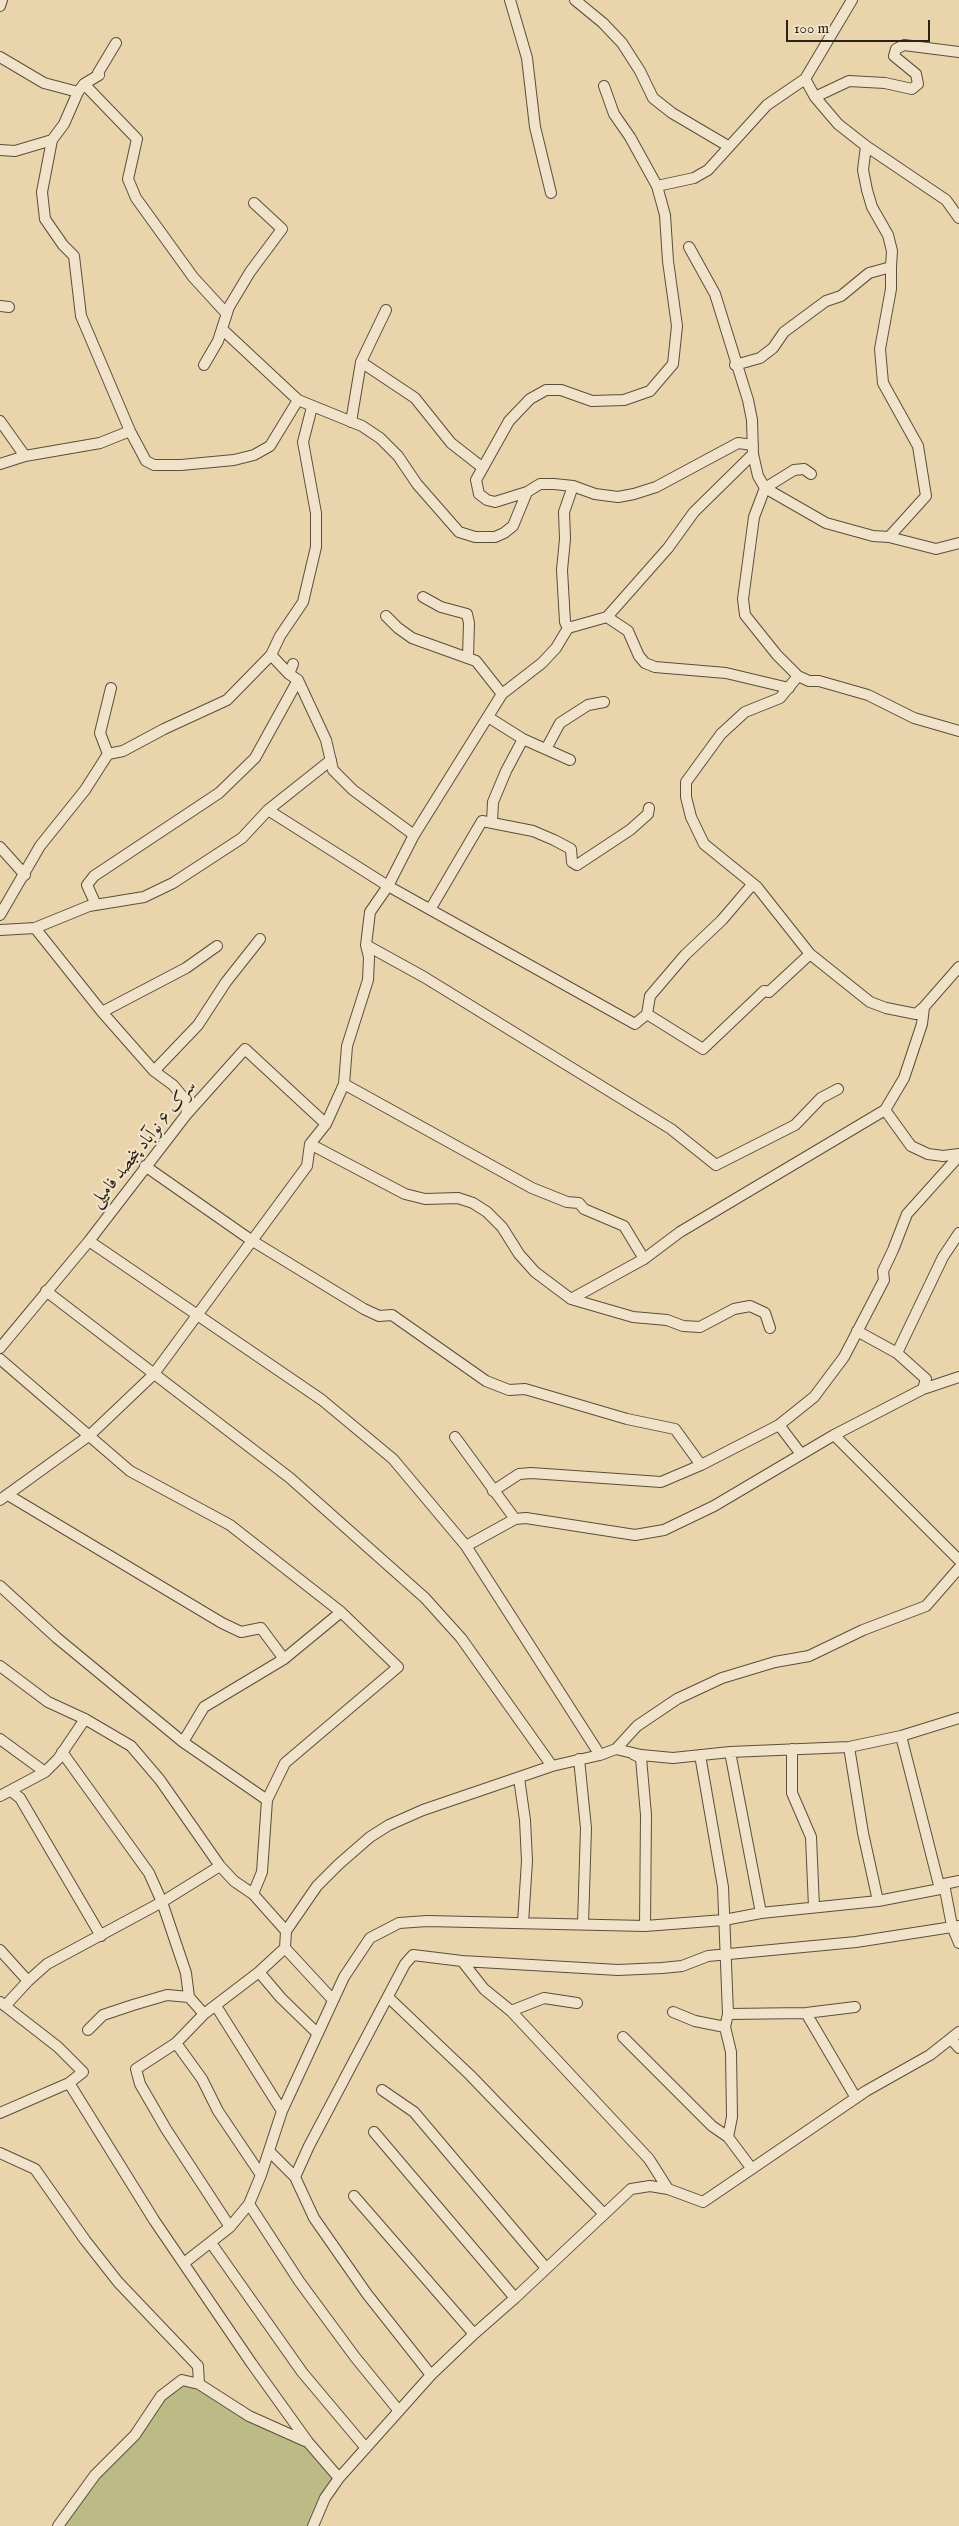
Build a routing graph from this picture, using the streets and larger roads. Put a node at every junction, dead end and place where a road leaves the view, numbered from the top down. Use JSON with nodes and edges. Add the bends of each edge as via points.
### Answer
{"nodes":[{"id":1,"x":2,"y":0,"type":"edge"},
{"id":2,"x":510,"y":0,"type":"edge"},
{"id":3,"x":575,"y":0,"type":"edge"},
{"id":4,"x":852,"y":0,"type":"edge"},
{"id":5,"x":0,"y":6,"type":"edge"},
{"id":6,"x":116,"y":43,"type":"dead end"},
{"id":7,"x":959,"y":52,"type":"edge"},
{"id":8,"x":0,"y":57,"type":"edge"},
{"id":9,"x":805,"y":79,"type":"junction"},
{"id":10,"x":604,"y":86,"type":"dead end"},
{"id":11,"x":81,"y":88,"type":"junction"},
{"id":12,"x":815,"y":97,"type":"junction"},
{"id":13,"x":52,"y":140,"type":"junction"},
{"id":14,"x":728,"y":146,"type":"junction"},
{"id":15,"x":866,"y":146,"type":"junction"},
{"id":16,"x":0,"y":150,"type":"edge"},
{"id":17,"x":657,"y":186,"type":"junction"},
{"id":18,"x":551,"y":193,"type":"dead end"},
{"id":19,"x":254,"y":203,"type":"dead end"},
{"id":20,"x":959,"y":218,"type":"edge"},
{"id":21,"x":689,"y":247,"type":"dead end"},
{"id":22,"x":891,"y":266,"type":"junction"},
{"id":23,"x":386,"y":310,"type":"dead end"},
{"id":24,"x":226,"y":313,"type":"junction"},
{"id":25,"x":223,"y":330,"type":"junction"},
{"id":26,"x":361,"y":362,"type":"junction"},
{"id":27,"x":204,"y":365,"type":"dead end"},
{"id":28,"x":736,"y":365,"type":"junction"},
{"id":29,"x":298,"y":400,"type":"junction"},
{"id":30,"x":312,"y":407,"type":"junction"},
{"id":31,"x":0,"y":421,"type":"edge"},
{"id":32,"x":351,"y":422,"type":"junction"},
{"id":33,"x":130,"y":431,"type":"junction"},
{"id":34,"x":753,"y":450,"type":"junction"},
{"id":35,"x":25,"y":456,"type":"junction"},
{"id":36,"x":0,"y":464,"type":"edge"},
{"id":37,"x":484,"y":468,"type":"junction"},
{"id":38,"x":811,"y":474,"type":"dead end"},
{"id":39,"x":573,"y":486,"type":"junction"},
{"id":40,"x":765,"y":488,"type":"junction"},
{"id":41,"x":527,"y":492,"type":"junction"},
{"id":42,"x":889,"y":536,"type":"junction"},
{"id":43,"x":959,"y":543,"type":"edge"},
{"id":44,"x":423,"y":597,"type":"dead end"},
{"id":45,"x":386,"y":616,"type":"dead end"},
{"id":46,"x":607,"y":617,"type":"junction"},
{"id":47,"x":568,"y":628,"type":"junction"},
{"id":48,"x":271,"y":655,"type":"junction"},
{"id":49,"x":468,"y":657,"type":"junction"},
{"id":50,"x":798,"y":676,"type":"junction"},
{"id":51,"x":298,"y":680,"type":"junction"},
{"id":52,"x":111,"y":688,"type":"dead end"},
{"id":53,"x":789,"y":688,"type":"junction"},
{"id":54,"x":502,"y":694,"type":"junction"},
{"id":55,"x":604,"y":702,"type":"dead end"},
{"id":56,"x":488,"y":717,"type":"junction"},
{"id":57,"x":959,"y":731,"type":"edge"},
{"id":58,"x":524,"y":739,"type":"junction"},
{"id":59,"x":546,"y":749,"type":"junction"},
{"id":60,"x":108,"y":754,"type":"junction"},
{"id":61,"x":331,"y":760,"type":"junction"},
{"id":62,"x":570,"y":760,"type":"dead end"},
{"id":63,"x":649,"y":808,"type":"dead end"},
{"id":64,"x":268,"y":810,"type":"junction"},
{"id":65,"x":492,"y":822,"type":"junction"},
{"id":66,"x":414,"y":835,"type":"junction"},
{"id":67,"x":0,"y":847,"type":"edge"},
{"id":68,"x":25,"y":875,"type":"junction"},
{"id":69,"x":388,"y":886,"type":"junction"},
{"id":70,"x":757,"y":887,"type":"junction"},
{"id":71,"x":96,"y":904,"type":"junction"},
{"id":72,"x":431,"y":908,"type":"junction"},
{"id":73,"x":0,"y":914,"type":"edge"},
{"id":74,"x":35,"y":928,"type":"junction"},
{"id":75,"x":0,"y":930,"type":"edge"},
{"id":76,"x":260,"y":939,"type":"dead end"},
{"id":77,"x":366,"y":945,"type":"junction"},
{"id":78,"x":217,"y":946,"type":"dead end"},
{"id":79,"x":810,"y":954,"type":"junction"},
{"id":80,"x":959,"y":967,"type":"edge"},
{"id":81,"x":924,"y":1007,"type":"junction"},
{"id":82,"x":102,"y":1012,"type":"junction"},
{"id":83,"x":647,"y":1014,"type":"junction"},
{"id":84,"x":154,"y":1071,"type":"junction"},
{"id":85,"x":344,"y":1084,"type":"junction"},
{"id":86,"x":838,"y":1089,"type":"dead end"},
{"id":87,"x":885,"y":1110,"type":"junction"},
{"id":88,"x":186,"y":1115,"type":"junction"},
{"id":89,"x":326,"y":1124,"type":"junction"},
{"id":90,"x":310,"y":1144,"type":"junction"},
{"id":91,"x":959,"y":1155,"type":"edge"},
{"id":92,"x":145,"y":1166,"type":"junction"},
{"id":93,"x":959,"y":1234,"type":"edge"},
{"id":94,"x":250,"y":1240,"type":"junction"},
{"id":95,"x":89,"y":1241,"type":"junction"},
{"id":96,"x":644,"y":1259,"type":"junction"},
{"id":97,"x":46,"y":1291,"type":"junction"},
{"id":98,"x":571,"y":1299,"type":"junction"},
{"id":99,"x":196,"y":1314,"type":"junction"},
{"id":100,"x":770,"y":1328,"type":"dead end"},
{"id":101,"x":857,"y":1331,"type":"junction"},
{"id":102,"x":0,"y":1348,"type":"edge"},
{"id":103,"x":897,"y":1353,"type":"junction"},
{"id":104,"x":0,"y":1359,"type":"edge"},
{"id":105,"x":153,"y":1375,"type":"junction"},
{"id":106,"x":959,"y":1377,"type":"edge"},
{"id":107,"x":924,"y":1389,"type":"junction"},
{"id":108,"x":779,"y":1425,"type":"junction"},
{"id":109,"x":90,"y":1435,"type":"junction"},
{"id":110,"x":834,"y":1435,"type":"junction"},
{"id":111,"x":455,"y":1437,"type":"dead end"},
{"id":112,"x":801,"y":1454,"type":"junction"},
{"id":113,"x":701,"y":1465,"type":"junction"},
{"id":114,"x":493,"y":1491,"type":"junction"},
{"id":115,"x":4,"y":1497,"type":"edge"},
{"id":116,"x":515,"y":1519,"type":"junction"},
{"id":117,"x":466,"y":1546,"type":"junction"},
{"id":118,"x":959,"y":1560,"type":"edge"},
{"id":119,"x":959,"y":1568,"type":"edge"},
{"id":120,"x":0,"y":1586,"type":"edge"},
{"id":121,"x":341,"y":1612,"type":"junction"},
{"id":122,"x":284,"y":1659,"type":"junction"},
{"id":123,"x":0,"y":1666,"type":"edge"},
{"id":124,"x":86,"y":1719,"type":"junction"},
{"id":125,"x":959,"y":1719,"type":"edge"},
{"id":126,"x":901,"y":1736,"type":"junction"},
{"id":127,"x":0,"y":1739,"type":"edge"},
{"id":128,"x":183,"y":1742,"type":"junction"},
{"id":129,"x":849,"y":1747,"type":"junction"},
{"id":130,"x":616,"y":1749,"type":"junction"},
{"id":131,"x":792,"y":1749,"type":"junction"},
{"id":132,"x":62,"y":1752,"type":"junction"},
{"id":133,"x":630,"y":1752,"type":"junction"},
{"id":134,"x":730,"y":1752,"type":"junction"},
{"id":135,"x":600,"y":1755,"type":"junction"},
{"id":136,"x":700,"y":1755,"type":"junction"},
{"id":137,"x":579,"y":1759,"type":"junction"},
{"id":138,"x":552,"y":1766,"type":"junction"},
{"id":139,"x":45,"y":1772,"type":"junction"},
{"id":140,"x":519,"y":1778,"type":"junction"},
{"id":141,"x":11,"y":1790,"type":"junction"},
{"id":142,"x":0,"y":1796,"type":"edge"},
{"id":143,"x":267,"y":1800,"type":"junction"},
{"id":144,"x":220,"y":1866,"type":"junction"},
{"id":145,"x":959,"y":1881,"type":"edge"},
{"id":146,"x":942,"y":1886,"type":"junction"},
{"id":147,"x":253,"y":1894,"type":"junction"},
{"id":148,"x":878,"y":1901,"type":"junction"},
{"id":149,"x":162,"y":1902,"type":"junction"},
{"id":150,"x":814,"y":1907,"type":"junction"},
{"id":151,"x":761,"y":1913,"type":"junction"},
{"id":152,"x":724,"y":1920,"type":"junction"},
{"id":153,"x":523,"y":1923,"type":"junction"},
{"id":154,"x":583,"y":1924,"type":"junction"},
{"id":155,"x":645,"y":1926,"type":"junction"},
{"id":156,"x":956,"y":1926,"type":"edge"},
{"id":157,"x":286,"y":1931,"type":"junction"},
{"id":158,"x":101,"y":1936,"type":"junction"},
{"id":159,"x":959,"y":1942,"type":"edge"},
{"id":160,"x":285,"y":1948,"type":"junction"},
{"id":161,"x":0,"y":1950,"type":"edge"},
{"id":162,"x":725,"y":1956,"type":"junction"},
{"id":163,"x":462,"y":1961,"type":"junction"},
{"id":164,"x":259,"y":1972,"type":"junction"},
{"id":165,"x":28,"y":1981,"type":"junction"},
{"id":166,"x":189,"y":1997,"type":"junction"},
{"id":167,"x":388,"y":1998,"type":"junction"},
{"id":168,"x":333,"y":2000,"type":"junction"},
{"id":169,"x":577,"y":2003,"type":"dead end"},
{"id":170,"x":3,"y":2004,"type":"edge"},
{"id":171,"x":216,"y":2006,"type":"junction"},
{"id":172,"x":855,"y":2007,"type":"dead end"},
{"id":173,"x":512,"y":2011,"type":"junction"},
{"id":174,"x":673,"y":2012,"type":"dead end"},
{"id":175,"x":204,"y":2014,"type":"junction"},
{"id":176,"x":728,"y":2014,"type":"junction"},
{"id":177,"x":806,"y":2014,"type":"junction"},
{"id":178,"x":725,"y":2027,"type":"junction"},
{"id":179,"x":88,"y":2030,"type":"dead end"},
{"id":180,"x":317,"y":2033,"type":"junction"},
{"id":181,"x":955,"y":2035,"type":"edge"},
{"id":182,"x":623,"y":2037,"type":"dead end"},
{"id":183,"x":176,"y":2043,"type":"junction"},
{"id":184,"x":959,"y":2048,"type":"edge"},
{"id":185,"x":68,"y":2083,"type":"junction"},
{"id":186,"x":382,"y":2090,"type":"dead end"},
{"id":187,"x":856,"y":2098,"type":"junction"},
{"id":188,"x":282,"y":2111,"type":"junction"},
{"id":189,"x":0,"y":2113,"type":"edge"},
{"id":190,"x":374,"y":2132,"type":"dead end"},
{"id":191,"x":728,"y":2137,"type":"junction"},
{"id":192,"x":269,"y":2151,"type":"junction"},
{"id":193,"x":0,"y":2153,"type":"edge"},
{"id":194,"x":752,"y":2169,"type":"junction"},
{"id":195,"x":261,"y":2175,"type":"junction"},
{"id":196,"x":295,"y":2177,"type":"junction"},
{"id":197,"x":668,"y":2188,"type":"junction"},
{"id":198,"x":354,"y":2196,"type":"dead end"},
{"id":199,"x":248,"y":2204,"type":"junction"},
{"id":200,"x":603,"y":2213,"type":"junction"},
{"id":201,"x":230,"y":2227,"type":"junction"},
{"id":202,"x":211,"y":2243,"type":"junction"},
{"id":203,"x":184,"y":2263,"type":"junction"},
{"id":204,"x":546,"y":2268,"type":"junction"},
{"id":205,"x":515,"y":2298,"type":"junction"},
{"id":206,"x":474,"y":2334,"type":"junction"},
{"id":207,"x":432,"y":2375,"type":"junction"},
{"id":208,"x":199,"y":2384,"type":"junction"},
{"id":209,"x":399,"y":2412,"type":"junction"},
{"id":210,"x":308,"y":2442,"type":"junction"},
{"id":211,"x":365,"y":2447,"type":"junction"},
{"id":212,"x":338,"y":2478,"type":"junction"},
{"id":213,"x":58,"y":2526,"type":"edge"},
{"id":214,"x":313,"y":2526,"type":"edge"}],
"edges":[{"from":1,"to":5,"type":"street"},
{"from":2,"to":18,"type":"street","via":[[527,58],[535,127]]},
{"from":3,"to":14,"type":"street","via":[[622,43],[653,98],[672,114]]},
{"from":4,"to":9,"type":"street"},
{"from":6,"to":11,"type":"street","via":[[98,75]]},
{"from":7,"to":12,"type":"street","via":[[904,44],[896,49],[894,56],[916,74],[918,84],[912,89],[850,81]]},
{"from":8,"to":11,"type":"street","via":[[44,83]]},
{"from":9,"to":12,"type":"street"},
{"from":9,"to":14,"type":"street","via":[[767,105]]},
{"from":10,"to":17,"type":"street","via":[[614,114]]},
{"from":11,"to":13,"type":"street","via":[[64,124]]},
{"from":11,"to":24,"type":"street","via":[[137,140],[128,179],[136,198],[193,277]]},
{"from":12,"to":15,"type":"street","via":[[838,124]]},
{"from":13,"to":16,"type":"street","via":[[15,151]]},
{"from":13,"to":33,"type":"street","via":[[42,192],[45,219],[58,240],[74,256],[81,316]]},
{"from":14,"to":17,"type":"street","via":[[708,170],[694,178]]},
{"from":15,"to":20,"type":"street","via":[[946,200]]},
{"from":15,"to":22,"type":"street","via":[[863,170],[866,190],[888,235]]},
{"from":17,"to":37,"type":"street","via":[[666,215],[668,261],[677,326],[673,364],[650,390],[624,400],[592,401],[561,390],[546,390],[530,399],[509,421]]},
{"from":19,"to":24,"type":"street","via":[[282,228],[250,272]]},
{"from":21,"to":28,"type":"street","via":[[715,294]]},
{"from":22,"to":28,"type":"street","via":[[869,273],[841,296],[826,302],[784,332],[773,348],[760,358]]},
{"from":22,"to":42,"type":"street","via":[[891,289],[880,349],[884,384],[918,446],[926,496]]},
{"from":23,"to":26,"type":"street"},
{"from":24,"to":25,"type":"street"},
{"from":25,"to":27,"type":"street"},
{"from":25,"to":29,"type":"street"},
{"from":26,"to":32,"type":"street"},
{"from":26,"to":37,"type":"street","via":[[415,398],[451,443]]},
{"from":28,"to":34,"type":"street","via":[[752,420]]},
{"from":29,"to":30,"type":"street"},
{"from":29,"to":33,"type":"street","via":[[270,446],[254,455],[234,460],[154,465],[146,461]]},
{"from":30,"to":32,"type":"street"},
{"from":30,"to":48,"type":"street","via":[[303,442],[316,513],[316,547],[303,602]]},
{"from":31,"to":35,"type":"street"},
{"from":32,"to":41,"type":"street","via":[[380,438],[398,456],[417,484],[459,532],[476,537],[494,537],[504,533],[513,526]]},
{"from":33,"to":35,"type":"street","via":[[100,443]]},
{"from":34,"to":39,"type":"street","via":[[738,444],[656,487],[634,494],[618,497],[595,494]]},
{"from":34,"to":40,"type":"street","via":[[758,476]]},
{"from":34,"to":46,"type":"street","via":[[694,512],[668,548]]},
{"from":35,"to":36,"type":"street"},
{"from":37,"to":41,"type":"street","via":[[476,480],[479,494],[487,500],[495,502]]},
{"from":38,"to":40,"type":"street","via":[[804,469],[794,470]]},
{"from":39,"to":41,"type":"street","via":[[540,484]]},
{"from":39,"to":47,"type":"street","via":[[564,512],[562,570]]},
{"from":40,"to":42,"type":"street","via":[[826,523],[873,536]]},
{"from":40,"to":50,"type":"street","via":[[754,517],[743,599],[745,615]]},
{"from":42,"to":43,"type":"street","via":[[936,548]]},
{"from":44,"to":49,"type":"street","via":[[441,608],[467,614]]},
{"from":45,"to":49,"type":"street","via":[[412,638]]},
{"from":46,"to":47,"type":"street"},
{"from":46,"to":53,"type":"street","via":[[628,631],[639,656],[656,668],[726,673]]},
{"from":47,"to":54,"type":"street","via":[[542,663]]},
{"from":48,"to":51,"type":"street","via":[[291,669]]},
{"from":48,"to":60,"type":"street","via":[[227,700],[123,751]]},
{"from":49,"to":54,"type":"street","via":[[485,670]]},
{"from":50,"to":53,"type":"street"},
{"from":50,"to":57,"type":"street","via":[[868,695],[914,718]]},
{"from":51,"to":61,"type":"street","via":[[326,740]]},
{"from":51,"to":71,"type":"street","via":[[255,758],[225,787],[94,876],[87,885]]},
{"from":52,"to":60,"type":"street","via":[[100,733]]},
{"from":53,"to":70,"type":"street","via":[[780,698],[745,712],[721,734],[686,782],[691,817],[704,844]]},
{"from":54,"to":56,"type":"street"},
{"from":55,"to":59,"type":"street","via":[[588,705],[560,723]]},
{"from":56,"to":58,"type":"street"},
{"from":56,"to":66,"type":"street"},
{"from":58,"to":59,"type":"street"},
{"from":58,"to":65,"type":"street","via":[[493,802]]},
{"from":59,"to":62,"type":"street"},
{"from":60,"to":68,"type":"street","via":[[86,790],[40,846]]},
{"from":61,"to":64,"type":"street"},
{"from":61,"to":66,"type":"street","via":[[333,770],[353,790]]},
{"from":63,"to":65,"type":"street","via":[[648,814],[630,830],[577,865],[572,862],[571,849],[533,832]]},
{"from":64,"to":69,"type":"street"},
{"from":64,"to":71,"type":"street","via":[[242,838],[173,883],[144,897]]},
{"from":65,"to":72,"type":"street","via":[[482,821]]},
{"from":66,"to":69,"type":"street"},
{"from":67,"to":68,"type":"street"},
{"from":68,"to":73,"type":"street"},
{"from":69,"to":72,"type":"street"},
{"from":69,"to":77,"type":"street","via":[[370,912]]},
{"from":70,"to":79,"type":"street"},
{"from":70,"to":83,"type":"street","via":[[751,886],[722,920],[685,955],[650,996]]},
{"from":71,"to":74,"type":"street"},
{"from":72,"to":83,"type":"street","via":[[635,1024]]},
{"from":74,"to":75,"type":"street"},
{"from":74,"to":82,"type":"street"},
{"from":76,"to":84,"type":"street","via":[[198,1025]]},
{"from":77,"to":85,"type":"street","via":[[368,980],[347,1046]]},
{"from":77,"to":86,"type":"street","via":[[424,977],[671,1129],[716,1165],[795,1125],[821,1098]]},
{"from":78,"to":82,"type":"street","via":[[186,968]]},
{"from":79,"to":81,"type":"street","via":[[870,1002],[916,1014]]},
{"from":79,"to":83,"type":"street","via":[[770,992],[764,991],[702,1049]]},
{"from":80,"to":81,"type":"street"},
{"from":81,"to":87,"type":"street","via":[[922,1024],[904,1078]]},
{"from":82,"to":84,"type":"street"},
{"from":84,"to":88,"type":"street","via":[[173,1085],[188,1103]]},
{"from":85,"to":89,"type":"street"},
{"from":85,"to":96,"type":"street","via":[[532,1188],[579,1204],[624,1226]]},
{"from":87,"to":91,"type":"street","via":[[911,1146],[928,1154]]},
{"from":87,"to":96,"type":"street","via":[[680,1232]]},
{"from":88,"to":89,"type":"street","name":"سرک ۶ نوآباد پنجصد فامیلی","via":[[245,1049]]},
{"from":88,"to":92,"type":"street","name":"سرک ۶ نوآباد پنجصد فامیلی"},
{"from":89,"to":90,"type":"street"},
{"from":90,"to":94,"type":"street","via":[[307,1166]]},
{"from":90,"to":98,"type":"street","via":[[405,1194],[425,1199],[458,1198],[473,1203],[502,1227],[519,1254],[536,1272]]},
{"from":91,"to":101,"type":"street","via":[[907,1214],[882,1271],[884,1280]]},
{"from":92,"to":94,"type":"street"},
{"from":92,"to":95,"type":"street","name":"سرک ۶ نوآباد پنجصد فامیلی"},
{"from":93,"to":103,"type":"street","via":[[943,1257]]},
{"from":94,"to":99,"type":"street"},
{"from":94,"to":113,"type":"street","via":[[364,1309],[379,1316],[392,1316],[486,1381],[509,1390],[525,1389],[635,1421],[675,1429]]},
{"from":95,"to":97,"type":"street","name":"سرک ۶ نوآباد پنجصد فامیلی"},
{"from":95,"to":99,"type":"street"},
{"from":96,"to":98,"type":"street"},
{"from":97,"to":102,"type":"street","name":"سرک ۶ نوآباد پنجصد فامیلی"},
{"from":97,"to":105,"type":"street"},
{"from":98,"to":100,"type":"street","via":[[633,1317],[700,1327],[734,1310],[750,1306],[765,1313]]},
{"from":99,"to":105,"type":"street"},
{"from":99,"to":117,"type":"street","via":[[322,1400],[393,1458]]},
{"from":101,"to":103,"type":"street"},
{"from":101,"to":108,"type":"street","via":[[844,1357],[814,1397]]},
{"from":103,"to":107,"type":"street","via":[[926,1379]]},
{"from":104,"to":109,"type":"street"},
{"from":105,"to":109,"type":"street"},
{"from":105,"to":138,"type":"street","via":[[290,1478],[425,1598],[461,1638]]},
{"from":106,"to":107,"type":"street"},
{"from":107,"to":110,"type":"street"},
{"from":108,"to":112,"type":"street"},
{"from":108,"to":113,"type":"street"},
{"from":109,"to":115,"type":"street"},
{"from":109,"to":121,"type":"street","via":[[130,1471],[230,1525]]},
{"from":110,"to":112,"type":"street"},
{"from":110,"to":118,"type":"street"},
{"from":111,"to":114,"type":"street"},
{"from":112,"to":116,"type":"street","via":[[714,1506],[664,1530],[635,1535]]},
{"from":113,"to":114,"type":"street","via":[[661,1482],[519,1474]]},
{"from":114,"to":116,"type":"street"},
{"from":115,"to":122,"type":"street","via":[[222,1623],[241,1632],[261,1628]]},
{"from":116,"to":117,"type":"street"},
{"from":117,"to":135,"type":"street"},
{"from":119,"to":130,"type":"street","via":[[926,1606],[863,1630],[809,1656],[775,1662],[722,1678],[677,1698],[637,1726]]},
{"from":120,"to":128,"type":"street","via":[[57,1638]]},
{"from":121,"to":122,"type":"street"},
{"from":121,"to":143,"type":"street","via":[[398,1667],[285,1763]]},
{"from":122,"to":128,"type":"street","via":[[204,1707]]},
{"from":123,"to":124,"type":"street","via":[[48,1702]]},
{"from":124,"to":132,"type":"street"},
{"from":124,"to":144,"type":"street","via":[[131,1746],[160,1780]]},
{"from":125,"to":126,"type":"street"},
{"from":126,"to":129,"type":"street"},
{"from":126,"to":146,"type":"street"},
{"from":127,"to":139,"type":"street"},
{"from":128,"to":143,"type":"street"},
{"from":129,"to":131,"type":"street"},
{"from":129,"to":148,"type":"street"},
{"from":130,"to":133,"type":"street"},
{"from":130,"to":135,"type":"street"},
{"from":131,"to":134,"type":"street"},
{"from":131,"to":150,"type":"street","via":[[792,1794],[811,1838]]},
{"from":132,"to":139,"type":"street"},
{"from":132,"to":149,"type":"street","via":[[149,1873]]},
{"from":133,"to":136,"type":"street","via":[[673,1758]]},
{"from":133,"to":155,"type":"street","via":[[641,1758],[646,1815]]},
{"from":134,"to":136,"type":"street"},
{"from":134,"to":151,"type":"street"},
{"from":135,"to":137,"type":"street"},
{"from":136,"to":152,"type":"street","via":[[723,1887]]},
{"from":137,"to":138,"type":"street"},
{"from":137,"to":154,"type":"street","via":[[586,1828]]},
{"from":138,"to":140,"type":"street"},
{"from":139,"to":141,"type":"street"},
{"from":140,"to":153,"type":"street","via":[[527,1861]]},
{"from":140,"to":157,"type":"street","via":[[423,1810],[370,1837],[317,1886]]},
{"from":141,"to":142,"type":"street"},
{"from":141,"to":158,"type":"street","via":[[20,1798]]},
{"from":143,"to":147,"type":"street","via":[[262,1872]]},
{"from":144,"to":147,"type":"street"},
{"from":144,"to":149,"type":"street"},
{"from":145,"to":146,"type":"street"},
{"from":146,"to":148,"type":"street"},
{"from":146,"to":156,"type":"street"},
{"from":147,"to":157,"type":"street"},
{"from":148,"to":150,"type":"street"},
{"from":149,"to":158,"type":"street"},
{"from":149,"to":166,"type":"street","via":[[186,1974]]},
{"from":150,"to":151,"type":"street"},
{"from":151,"to":152,"type":"street"},
{"from":152,"to":155,"type":"street"},
{"from":152,"to":162,"type":"street"},
{"from":153,"to":154,"type":"street"},
{"from":153,"to":168,"type":"street","via":[[399,1923],[370,1938]]},
{"from":154,"to":155,"type":"street"},
{"from":156,"to":159,"type":"street"},
{"from":156,"to":162,"type":"street","via":[[856,1942]]},
{"from":157,"to":160,"type":"street"},
{"from":158,"to":165,"type":"street","via":[[47,1964]]},
{"from":160,"to":164,"type":"street"},
{"from":160,"to":168,"type":"street"},
{"from":161,"to":165,"type":"street"},
{"from":162,"to":163,"type":"street","via":[[708,1956],[682,1966],[618,1970]]},
{"from":162,"to":176,"type":"street"},
{"from":163,"to":167,"type":"street","via":[[413,1955],[404,1964]]},
{"from":163,"to":173,"type":"street","via":[[484,1989]]},
{"from":164,"to":171,"type":"street"},
{"from":164,"to":180,"type":"street"},
{"from":165,"to":170,"type":"street"},
{"from":166,"to":175,"type":"street"},
{"from":166,"to":179,"type":"street","via":[[167,1995],[133,2005],[103,2015]]},
{"from":167,"to":196,"type":"street"},
{"from":167,"to":200,"type":"street","via":[[470,2074]]},
{"from":168,"to":180,"type":"street"},
{"from":169,"to":173,"type":"street","via":[[544,1998]]},
{"from":170,"to":185,"type":"street","via":[[58,2047],[83,2072]]},
{"from":171,"to":175,"type":"street"},
{"from":171,"to":188,"type":"street"},
{"from":172,"to":177,"type":"street"},
{"from":173,"to":197,"type":"street","via":[[649,2159]]},
{"from":174,"to":178,"type":"street","via":[[695,2021]]},
{"from":175,"to":183,"type":"street"},
{"from":176,"to":177,"type":"street"},
{"from":176,"to":178,"type":"street"},
{"from":177,"to":187,"type":"street"},
{"from":178,"to":191,"type":"street","via":[[731,2052],[732,2117]]},
{"from":180,"to":188,"type":"street"},
{"from":181,"to":184,"type":"street"},
{"from":181,"to":187,"type":"street","via":[[930,2055]]},
{"from":182,"to":191,"type":"street","via":[[712,2126]]},
{"from":183,"to":195,"type":"street"},
{"from":183,"to":201,"type":"street","via":[[136,2069],[140,2084]]},
{"from":185,"to":189,"type":"street"},
{"from":185,"to":203,"type":"street"},
{"from":186,"to":204,"type":"street","via":[[414,2112]]},
{"from":187,"to":194,"type":"street"},
{"from":188,"to":192,"type":"street"},
{"from":190,"to":205,"type":"street"},
{"from":191,"to":194,"type":"street"},
{"from":192,"to":195,"type":"street"},
{"from":192,"to":196,"type":"street"},
{"from":193,"to":208,"type":"street","via":[[35,2169],[118,2282],[198,2366]]},
{"from":194,"to":197,"type":"street","via":[[703,2202]]},
{"from":195,"to":199,"type":"street"},
{"from":196,"to":207,"type":"street","via":[[314,2218],[367,2294]]},
{"from":197,"to":200,"type":"street","via":[[631,2189]]},
{"from":198,"to":206,"type":"street"},
{"from":199,"to":201,"type":"street"},
{"from":199,"to":209,"type":"street","via":[[299,2282]]},
{"from":200,"to":204,"type":"street"},
{"from":201,"to":202,"type":"street"},
{"from":202,"to":203,"type":"street"},
{"from":202,"to":211,"type":"street","via":[[302,2372]]},
{"from":203,"to":210,"type":"street"},
{"from":204,"to":205,"type":"street"},
{"from":205,"to":206,"type":"street"},
{"from":206,"to":207,"type":"street"},
{"from":207,"to":209,"type":"street"},
{"from":208,"to":210,"type":"street","via":[[249,2416]]},
{"from":208,"to":213,"type":"street","via":[[182,2380],[161,2396],[135,2435],[95,2476]]},
{"from":209,"to":211,"type":"street"},
{"from":210,"to":212,"type":"street"},
{"from":211,"to":212,"type":"street"},
{"from":212,"to":214,"type":"street"}]}
